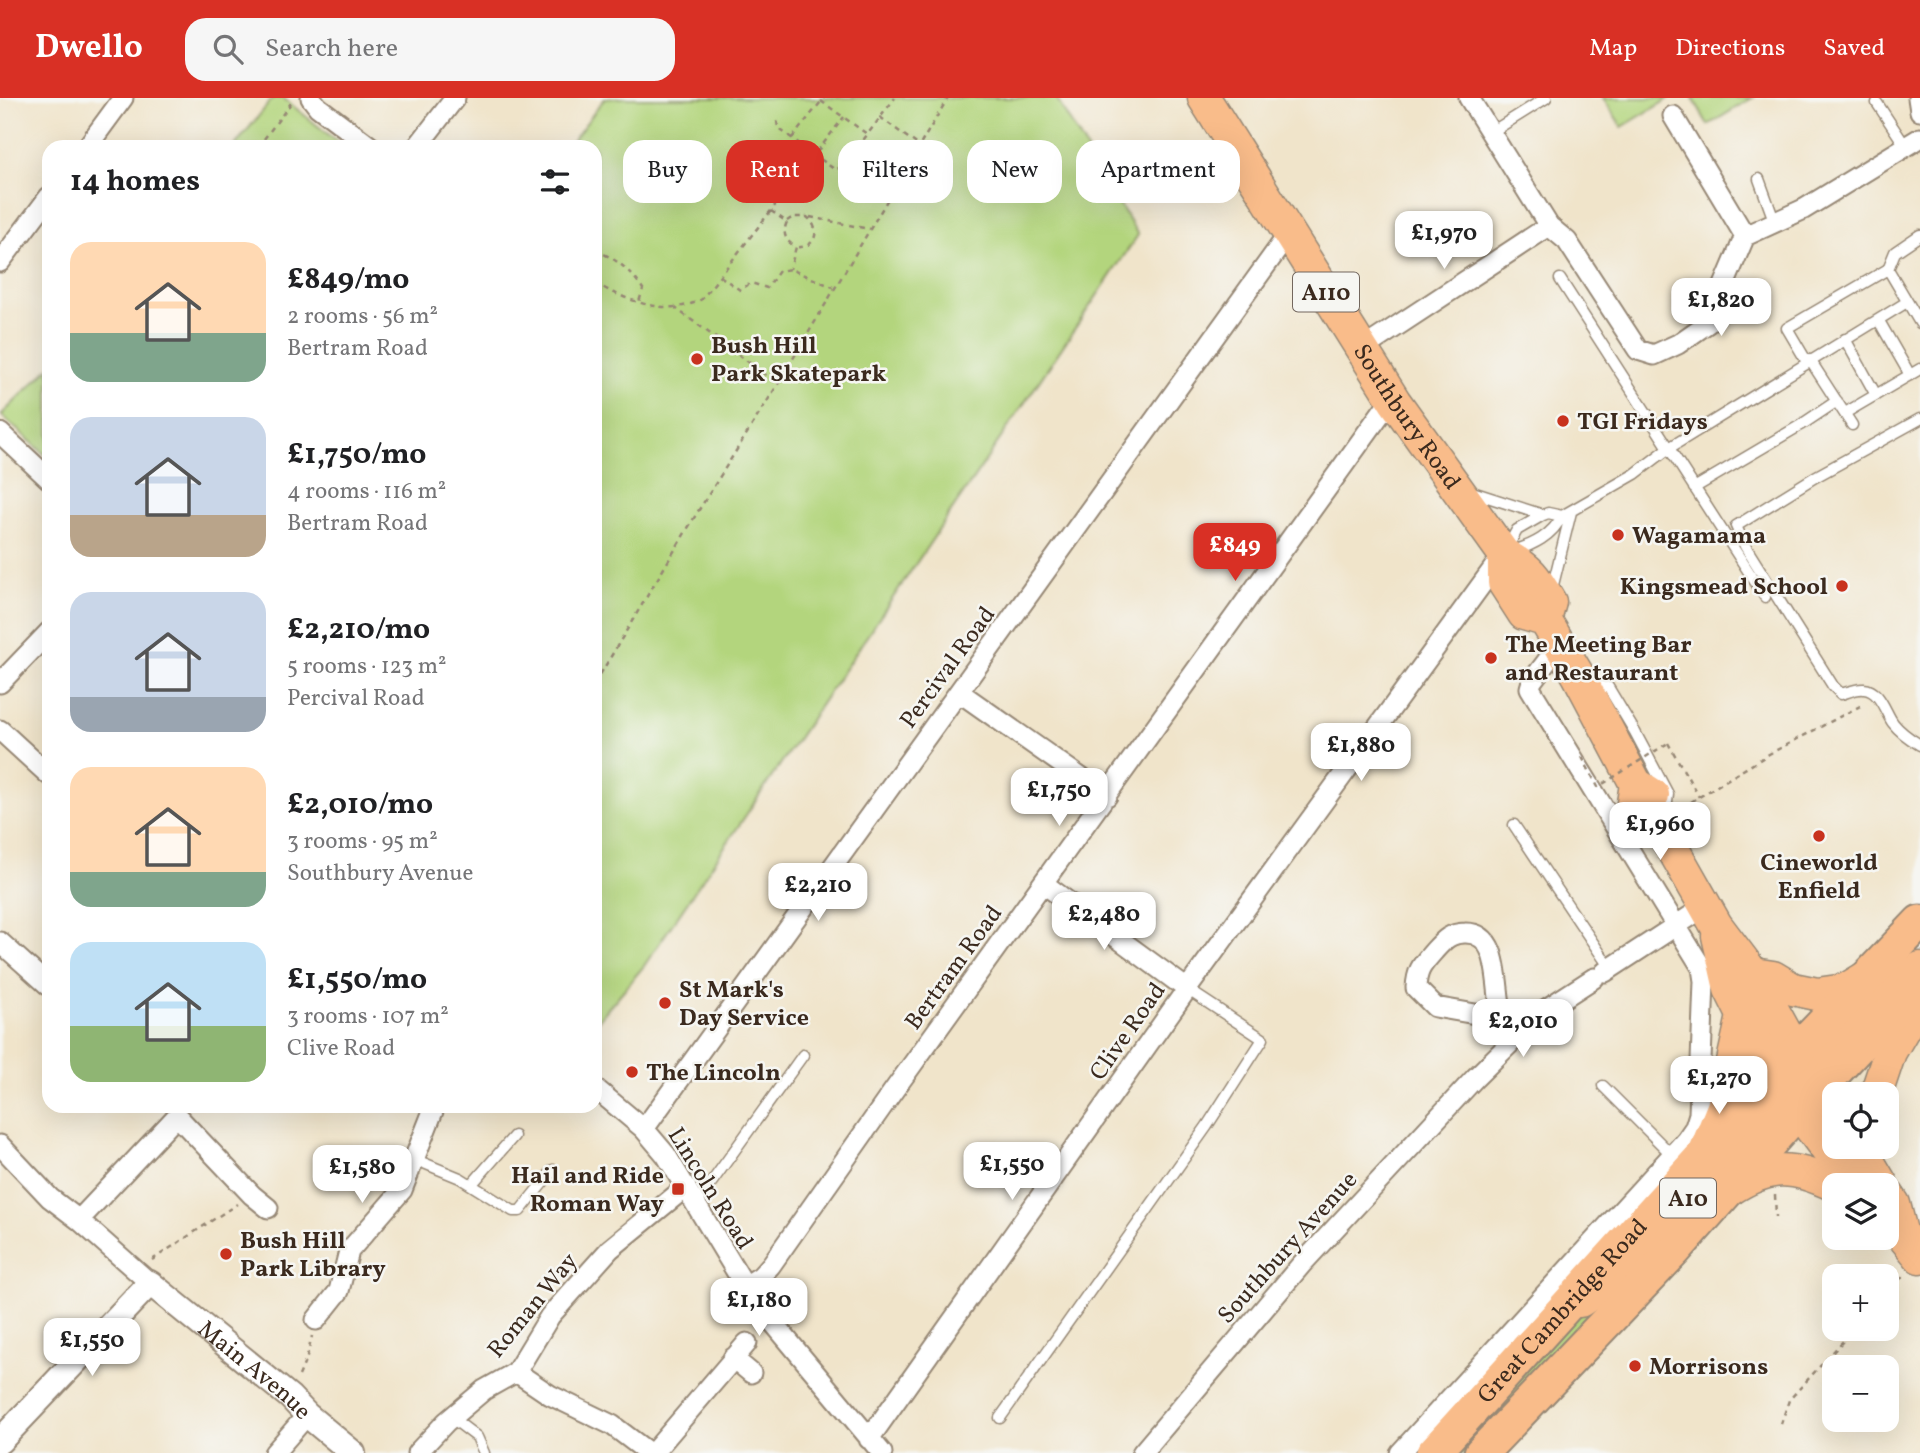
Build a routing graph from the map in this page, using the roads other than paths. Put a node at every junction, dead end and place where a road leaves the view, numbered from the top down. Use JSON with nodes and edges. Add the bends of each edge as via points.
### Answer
{"nodes":[{"id":1,"x":124,"y":98,"type":"edge"},
{"id":2,"x":455,"y":98,"type":"edge"},
{"id":3,"x":1204,"y":98,"type":"edge"},
{"id":4,"x":1469,"y":98,"type":"edge"},
{"id":5,"x":1546,"y":98,"type":"edge"},
{"id":6,"x":1918,"y":98,"type":"edge"},
{"id":7,"x":302,"y":100,"type":"edge"},
{"id":8,"x":1877,"y":103,"type":"dead end"},
{"id":9,"x":1920,"y":111,"type":"edge"},
{"id":10,"x":1673,"y":116,"type":"dead end"},
{"id":11,"x":1490,"y":133,"type":"junction"},
{"id":12,"x":92,"y":140,"type":"edge"},
{"id":13,"x":362,"y":140,"type":"edge"},
{"id":14,"x":422,"y":140,"type":"edge"},
{"id":15,"x":1913,"y":143,"type":"edge"},
{"id":16,"x":1759,"y":178,"type":"dead end"},
{"id":17,"x":42,"y":206,"type":"edge"},
{"id":18,"x":1774,"y":223,"type":"junction"},
{"id":19,"x":1549,"y":226,"type":"junction"},
{"id":20,"x":1920,"y":235,"type":"edge"},
{"id":21,"x":1291,"y":236,"type":"junction"},
{"id":22,"x":1745,"y":236,"type":"junction"},
{"id":23,"x":0,"y":262,"type":"edge"},
{"id":24,"x":1888,"y":270,"type":"junction"},
{"id":25,"x":1560,"y":279,"type":"dead end"},
{"id":26,"x":1907,"y":302,"type":"junction"},
{"id":27,"x":1879,"y":321,"type":"junction"},
{"id":28,"x":1920,"y":323,"type":"edge"},
{"id":29,"x":1845,"y":339,"type":"junction"},
{"id":30,"x":1362,"y":349,"type":"junction"},
{"id":31,"x":1808,"y":361,"type":"junction"},
{"id":32,"x":1915,"y":372,"type":"edge"},
{"id":33,"x":1876,"y":395,"type":"junction"},
{"id":34,"x":1837,"y":401,"type":"junction"},
{"id":35,"x":1395,"y":402,"type":"junction"},
{"id":36,"x":1845,"y":413,"type":"junction"},
{"id":37,"x":1920,"y":419,"type":"edge"},
{"id":38,"x":1852,"y":425,"type":"dead end"},
{"id":39,"x":0,"y":433,"type":"edge"},
{"id":40,"x":1669,"y":448,"type":"junction"},
{"id":41,"x":42,"y":472,"type":"edge"},
{"id":42,"x":1452,"y":484,"type":"junction"},
{"id":43,"x":1694,"y":488,"type":"junction"},
{"id":44,"x":1567,"y":514,"type":"junction"},
{"id":45,"x":1543,"y":515,"type":"junction"},
{"id":46,"x":1504,"y":554,"type":"junction"},
{"id":47,"x":1765,"y":597,"type":"dead end"},
{"id":48,"x":1552,"y":622,"type":"junction"},
{"id":49,"x":42,"y":639,"type":"edge"},
{"id":50,"x":1578,"y":675,"type":"junction"},
{"id":51,"x":0,"y":683,"type":"edge"},
{"id":52,"x":959,"y":692,"type":"junction"},
{"id":53,"x":0,"y":730,"type":"edge"},
{"id":54,"x":1920,"y":744,"type":"edge"},
{"id":55,"x":42,"y":769,"type":"edge"},
{"id":56,"x":1107,"y":796,"type":"junction"},
{"id":57,"x":1672,"y":816,"type":"junction"},
{"id":58,"x":1514,"y":825,"type":"dead end"},
{"id":59,"x":1044,"y":884,"type":"junction"},
{"id":60,"x":1711,"y":915,"type":"junction"},
{"id":61,"x":1920,"y":922,"type":"edge"},
{"id":62,"x":1676,"y":925,"type":"junction"},
{"id":63,"x":0,"y":943,"type":"edge"},
{"id":64,"x":1920,"y":968,"type":"edge"},
{"id":65,"x":1603,"y":973,"type":"junction"},
{"id":66,"x":1753,"y":974,"type":"junction"},
{"id":67,"x":1865,"y":978,"type":"junction"},
{"id":68,"x":42,"y":980,"type":"edge"},
{"id":69,"x":1920,"y":981,"type":"edge"},
{"id":70,"x":1187,"y":989,"type":"junction"},
{"id":71,"x":1920,"y":1000,"type":"edge"},
{"id":72,"x":1743,"y":1016,"type":"junction"},
{"id":73,"x":1504,"y":1019,"type":"junction"},
{"id":74,"x":1519,"y":1035,"type":"junction"},
{"id":75,"x":803,"y":1055,"type":"dead end"},
{"id":76,"x":1880,"y":1082,"type":"edge"},
{"id":77,"x":1803,"y":1085,"type":"edge"},
{"id":78,"x":1603,"y":1086,"type":"dead end"},
{"id":79,"x":602,"y":1094,"type":"edge"},
{"id":80,"x":180,"y":1113,"type":"edge"},
{"id":81,"x":184,"y":1113,"type":"edge"},
{"id":82,"x":432,"y":1113,"type":"edge"},
{"id":83,"x":644,"y":1129,"type":"junction"},
{"id":84,"x":514,"y":1136,"type":"dead end"},
{"id":85,"x":0,"y":1144,"type":"edge"},
{"id":86,"x":414,"y":1159,"type":"junction"},
{"id":87,"x":1684,"y":1160,"type":"junction"},
{"id":88,"x":553,"y":1170,"type":"dead end"},
{"id":89,"x":1872,"y":1173,"type":"edge"},
{"id":90,"x":1822,"y":1180,"type":"edge"},
{"id":91,"x":472,"y":1184,"type":"junction"},
{"id":92,"x":1729,"y":1190,"type":"junction"},
{"id":93,"x":691,"y":1196,"type":"junction"},
{"id":94,"x":268,"y":1208,"type":"dead end"},
{"id":95,"x":79,"y":1220,"type":"junction"},
{"id":96,"x":1899,"y":1224,"type":"edge"},
{"id":97,"x":1905,"y":1247,"type":"edge"},
{"id":98,"x":143,"y":1277,"type":"junction"},
{"id":99,"x":745,"y":1286,"type":"junction"},
{"id":100,"x":1555,"y":1319,"type":"junction"},
{"id":101,"x":316,"y":1320,"type":"road end"},
{"id":102,"x":747,"y":1343,"type":"dead end"},
{"id":103,"x":733,"y":1358,"type":"junction"},
{"id":104,"x":516,"y":1372,"type":"junction"},
{"id":105,"x":751,"y":1373,"type":"dead end"},
{"id":106,"x":307,"y":1415,"type":"junction"},
{"id":107,"x":452,"y":1418,"type":"junction"},
{"id":108,"x":1000,"y":1418,"type":"dead end"},
{"id":109,"x":0,"y":1441,"type":"edge"},
{"id":110,"x":876,"y":1446,"type":"edge"},
{"id":111,"x":274,"y":1453,"type":"edge"},
{"id":112,"x":353,"y":1453,"type":"edge"},
{"id":113,"x":417,"y":1453,"type":"edge"},
{"id":114,"x":484,"y":1453,"type":"edge"},
{"id":115,"x":651,"y":1453,"type":"edge"},
{"id":116,"x":1142,"y":1453,"type":"edge"},
{"id":117,"x":1400,"y":1453,"type":"edge"},
{"id":118,"x":1433,"y":1453,"type":"edge"},
{"id":119,"x":1481,"y":1453,"type":"edge"}],
"edges":[{"from":1,"to":12,"type":"street"},
{"from":2,"to":14,"type":"street"},
{"from":3,"to":21,"type":"main road","name":"Southbury Road","number":"A110"},
{"from":4,"to":11,"type":"street"},
{"from":5,"to":11,"type":"lane"},
{"from":6,"to":9,"type":"street"},
{"from":7,"to":13,"type":"street"},
{"from":8,"to":15,"type":"lane"},
{"from":10,"to":22,"type":"street"},
{"from":11,"to":19,"type":"street"},
{"from":15,"to":18,"type":"street"},
{"from":16,"to":18,"type":"lane"},
{"from":17,"to":23,"type":"street"},
{"from":18,"to":22,"type":"street"},
{"from":19,"to":22,"type":"street","via":[[1567,241],[1638,350],[1654,355],[1708,323]]},
{"from":19,"to":30,"type":"street"},
{"from":20,"to":24,"type":"lane","via":[[1895,252]]},
{"from":21,"to":30,"type":"main road","name":"Southbury Road","number":"A110"},
{"from":21,"to":52,"type":"street","name":"Percival Road"},
{"from":24,"to":26,"type":"lane"},
{"from":24,"to":31,"type":"lane","via":[[1787,328]]},
{"from":25,"to":40,"type":"lane"},
{"from":26,"to":27,"type":"lane"},
{"from":26,"to":28,"type":"lane"},
{"from":27,"to":29,"type":"lane"},
{"from":27,"to":32,"type":"lane"},
{"from":29,"to":31,"type":"lane"},
{"from":29,"to":33,"type":"lane"},
{"from":30,"to":35,"type":"main road","name":"Southbury Road","number":"A110"},
{"from":31,"to":34,"type":"lane"},
{"from":31,"to":40,"type":"lane"},
{"from":32,"to":33,"type":"lane"},
{"from":33,"to":36,"type":"lane"},
{"from":34,"to":36,"type":"lane"},
{"from":34,"to":43,"type":"lane"},
{"from":35,"to":42,"type":"main road","name":"Southbury Road","number":"A110"},
{"from":35,"to":56,"type":"street","name":"Bertram Road","via":[[1384,409]]},
{"from":36,"to":38,"type":"lane"},
{"from":37,"to":54,"type":"lane","via":[[1736,526],[1833,686],[1842,694],[1862,688],[1877,696],[1894,724]]},
{"from":39,"to":41,"type":"street"},
{"from":40,"to":43,"type":"lane"},
{"from":40,"to":44,"type":"lane"},
{"from":42,"to":45,"type":"lane"},
{"from":42,"to":46,"type":"main road","name":"Southbury Road","number":"A110"},
{"from":43,"to":47,"type":"lane"},
{"from":44,"to":45,"type":"lane"},
{"from":44,"to":46,"type":"lane","via":[[1556,528],[1528,547]]},
{"from":44,"to":48,"type":"lane"},
{"from":45,"to":46,"type":"lane","via":[[1517,530]]},
{"from":46,"to":48,"type":"main road","name":"Southbury Road","number":"A110","via":[[1527,567]]},
{"from":46,"to":70,"type":"street","name":"Clive Road"},
{"from":48,"to":50,"type":"main road","name":"Southbury Road","number":"A110"},
{"from":48,"to":62,"type":"street","via":[[1530,688]]},
{"from":49,"to":51,"type":"street"},
{"from":50,"to":57,"type":"main road","name":"Southbury Road","number":"A110","via":[[1636,784],[1651,792]]},
{"from":50,"to":57,"type":"lane","name":"Southbury Road","via":[[1608,687],[1668,794]]},
{"from":52,"to":56,"type":"street"},
{"from":52,"to":83,"type":"street","name":"Percival Road"},
{"from":53,"to":55,"type":"street"},
{"from":56,"to":59,"type":"street","name":"Bertram Road"},
{"from":57,"to":60,"type":"main road","name":"Southbury Road","number":"A110"},
{"from":58,"to":65,"type":"lane"},
{"from":59,"to":70,"type":"street"},
{"from":59,"to":99,"type":"street","name":"Bertram Road","via":[[771,1265]]},
{"from":60,"to":62,"type":"street"},
{"from":60,"to":66,"type":"main road","name":"Southbury Road","number":"A110"},
{"from":60,"to":72,"type":"main road","name":"Southbury Road","number":"A110","via":[[1730,989]]},
{"from":61,"to":67,"type":"highway","name":"Great Cambridge Road","number":"A10"},
{"from":62,"to":65,"type":"street"},
{"from":62,"to":87,"type":"street","via":[[1702,968],[1704,981],[1699,1114]]},
{"from":63,"to":68,"type":"street"},
{"from":64,"to":77,"type":"main road","number":"A10","via":[[1886,992]]},
{"from":65,"to":74,"type":"street","name":"Southbury Avenue","via":[[1543,1011]]},
{"from":66,"to":67,"type":"main road","via":[[1817,994],[1845,990]]},
{"from":66,"to":77,"type":"main road","name":"Southbury Road","number":"A110"},
{"from":67,"to":77,"type":"highway","name":"Great Cambridge Road","number":"A10"},
{"from":69,"to":77,"type":"highway","name":"Great Cambridge Road","number":"A10"},
{"from":70,"to":108,"type":"lane","via":[[1263,1039]]},
{"from":70,"to":110,"type":"street","name":"Clive Road"},
{"from":71,"to":76,"type":"main road","via":[[1890,1052]]},
{"from":72,"to":77,"type":"main road","name":"Southbury Road","number":"A110"},
{"from":72,"to":87,"type":"main road","via":[[1723,1107],[1707,1147]]},
{"from":73,"to":73,"type":"street","via":[[1435,1007],[1416,988],[1417,972],[1446,937],[1471,933],[1492,953]]},
{"from":73,"to":74,"type":"street"},
{"from":74,"to":116,"type":"street","name":"Southbury Avenue","via":[[1301,1265]]},
{"from":75,"to":93,"type":"lane"},
{"from":77,"to":87,"type":"highway","name":"Great Cambridge Road","number":"A10"},
{"from":77,"to":89,"type":"main road","name":"Southbury Road","number":"A110"},
{"from":77,"to":92,"type":"highway","name":"Great Cambridge Road","number":"A10"},
{"from":77,"to":100,"type":"main road","number":"A10","via":[[1616,1276]]},
{"from":78,"to":87,"type":"lane"},
{"from":79,"to":83,"type":"street","name":"Lincoln Road"},
{"from":80,"to":95,"type":"street"},
{"from":81,"to":94,"type":"street"},
{"from":82,"to":86,"type":"street"},
{"from":83,"to":93,"type":"street","name":"Lincoln Road"},
{"from":84,"to":91,"type":"lane"},
{"from":85,"to":95,"type":"street","name":"Main Avenue","via":[[50,1198]]},
{"from":86,"to":91,"type":"lane"},
{"from":86,"to":101,"type":"street","via":[[401,1191],[349,1251],[340,1291]]},
{"from":87,"to":100,"type":"highway","name":"Great Cambridge Road","number":"A10"},
{"from":87,"to":117,"type":"street","name":"Great Cambridge Road"},
{"from":88,"to":91,"type":"lane","via":[[520,1211],[505,1208]]},
{"from":90,"to":92,"type":"main road","via":[[1783,1169],[1758,1174]]},
{"from":92,"to":119,"type":"highway","name":"Great Cambridge Road","number":"A10"},
{"from":93,"to":99,"type":"street","name":"Lincoln Road"},
{"from":93,"to":104,"type":"street","name":"Roman Way","via":[[610,1249],[550,1317]]},
{"from":95,"to":98,"type":"street","name":"Main Avenue"},
{"from":96,"to":97,"type":"main road","name":"Southbury Road","number":"A110"},
{"from":98,"to":106,"type":"street","name":"Main Avenue"},
{"from":98,"to":109,"type":"street"},
{"from":99,"to":110,"type":"street","name":"Lincoln Road"},
{"from":100,"to":118,"type":"highway","name":"Great Cambridge Road","number":"A10"},
{"from":102,"to":103,"type":"street"},
{"from":103,"to":105,"type":"street"},
{"from":103,"to":115,"type":"street"},
{"from":104,"to":107,"type":"street","name":"Roman Way","via":[[484,1390]]},
{"from":104,"to":115,"type":"street","via":[[550,1395],[612,1425]]},
{"from":106,"to":111,"type":"street"},
{"from":106,"to":112,"type":"street","name":"Main Avenue"},
{"from":107,"to":113,"type":"street","name":"Roman Way"},
{"from":107,"to":114,"type":"lane","via":[[477,1437]]}]}
